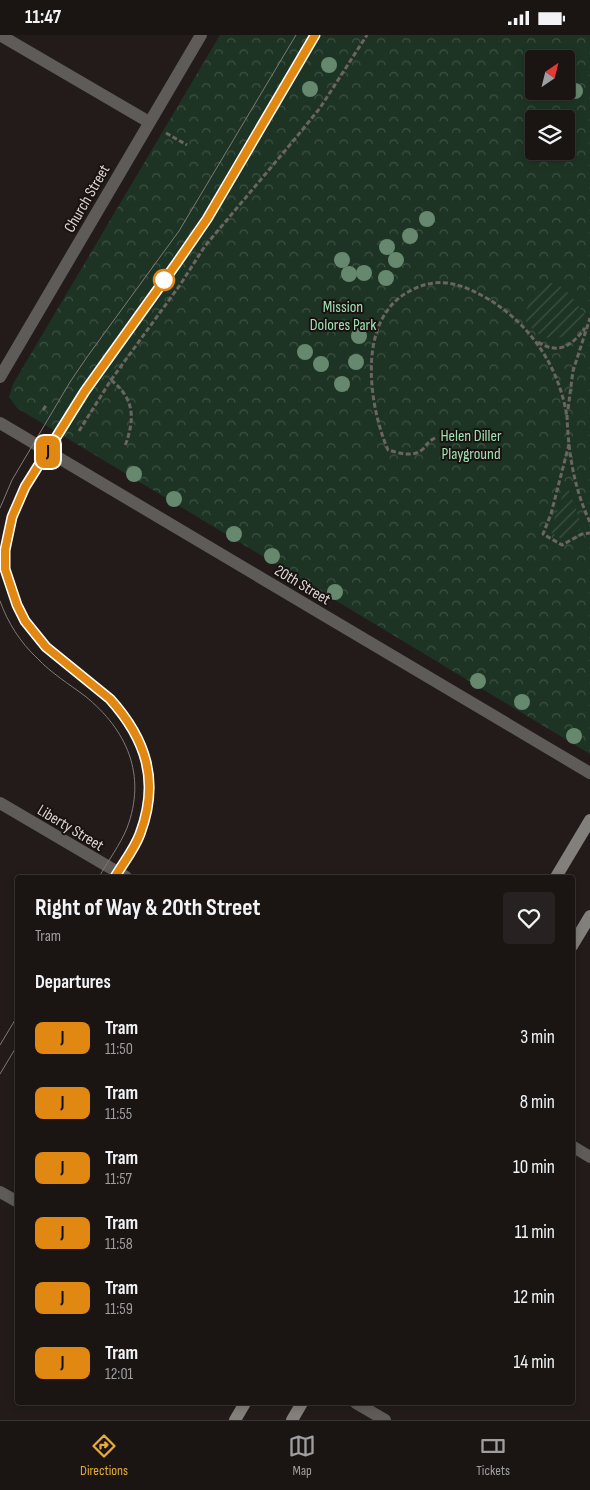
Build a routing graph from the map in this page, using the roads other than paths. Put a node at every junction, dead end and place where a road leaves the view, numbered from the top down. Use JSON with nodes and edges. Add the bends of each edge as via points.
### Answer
{"nodes":[{"id":1,"x":0,"y":35,"type":"edge"},
{"id":2,"x":201,"y":35,"type":"edge"},
{"id":3,"x":149,"y":122,"type":"junction"},
{"id":4,"x":0,"y":377,"type":"edge"},
{"id":5,"x":0,"y":423,"type":"edge"},
{"id":6,"x":590,"y":773,"type":"edge"},
{"id":7,"x":0,"y":803,"type":"edge"},
{"id":8,"x":590,"y":820,"type":"edge"},
{"id":9,"x":123,"y":875,"type":"edge"},
{"id":10,"x":557,"y":875,"type":"edge"},
{"id":11,"x":590,"y":916,"type":"edge"},
{"id":12,"x":575,"y":941,"type":"edge"},
{"id":13,"x":575,"y":1148,"type":"edge"},
{"id":14,"x":590,"y":1157,"type":"edge"},
{"id":15,"x":0,"y":1192,"type":"edge"},
{"id":16,"x":15,"y":1200,"type":"edge"},
{"id":17,"x":244,"y":1405,"type":"edge"},
{"id":18,"x":301,"y":1405,"type":"edge"},
{"id":19,"x":359,"y":1405,"type":"edge"},
{"id":20,"x":235,"y":1420,"type":"edge"},
{"id":21,"x":292,"y":1420,"type":"edge"},
{"id":22,"x":385,"y":1420,"type":"edge"}],
"edges":[{"from":1,"to":3,"type":"street"},
{"from":2,"to":3,"type":"street","name":"Church Street"},
{"from":3,"to":4,"type":"street","name":"Church Street"},
{"from":5,"to":6,"type":"street","name":"20th Street"},
{"from":7,"to":9,"type":"street","name":"Liberty Street"},
{"from":8,"to":10,"type":"main road"},
{"from":11,"to":12,"type":"main road"},
{"from":13,"to":14,"type":"street"},
{"from":15,"to":16,"type":"street"},
{"from":17,"to":20,"type":"main road"},
{"from":18,"to":21,"type":"main road"},
{"from":19,"to":22,"type":"street"}]}
